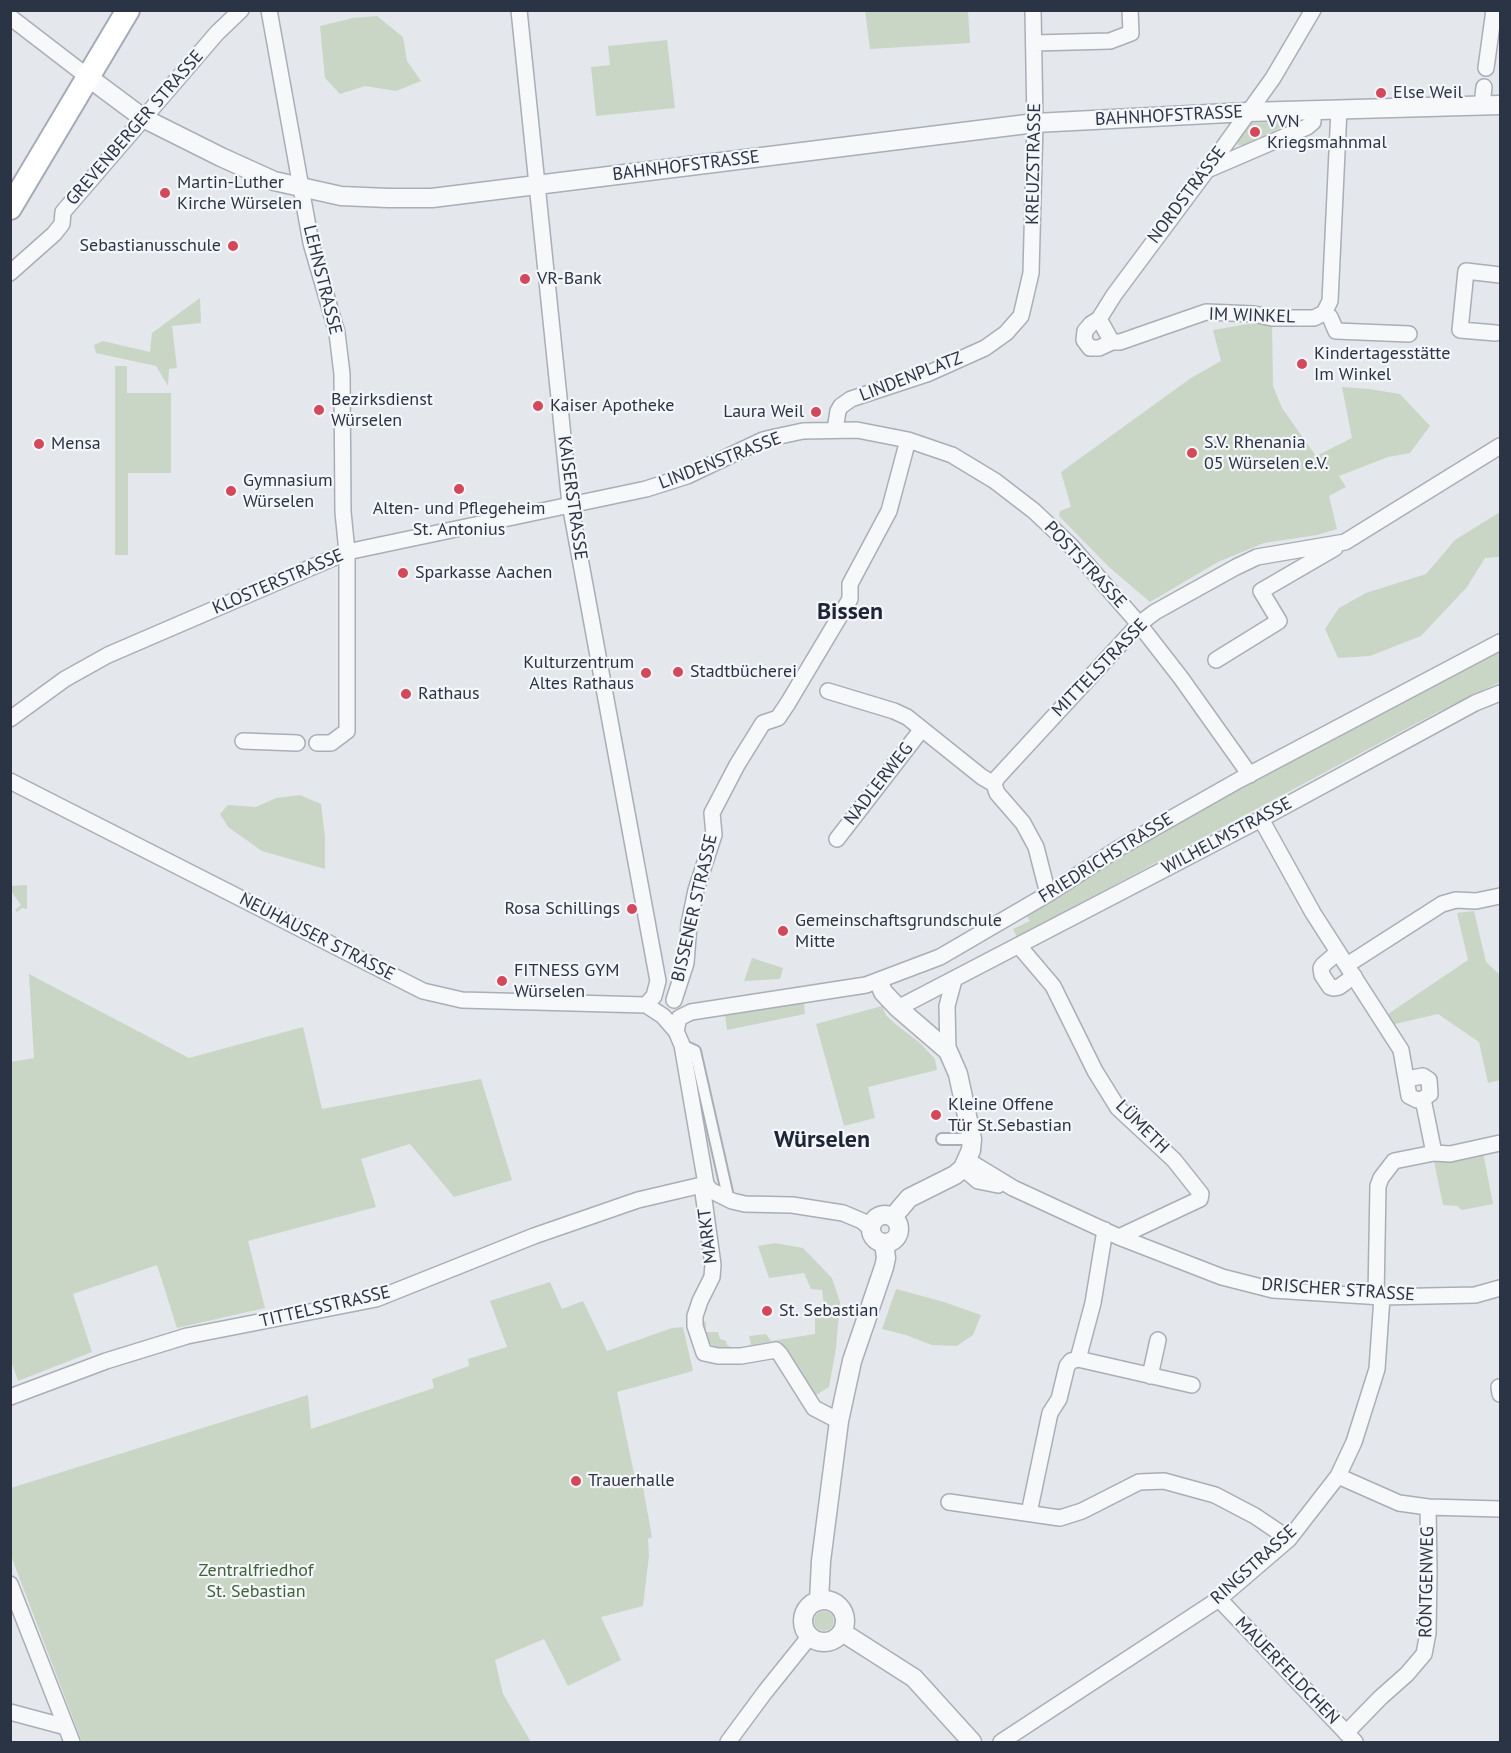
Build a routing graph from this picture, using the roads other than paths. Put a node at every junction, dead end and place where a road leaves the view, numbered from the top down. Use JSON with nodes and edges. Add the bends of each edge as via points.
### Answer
{"nodes":[{"id":1,"x":128,"y":10,"type":"edge"},
{"id":2,"x":241,"y":10,"type":"edge"},
{"id":3,"x":269,"y":10,"type":"edge"},
{"id":4,"x":519,"y":10,"type":"edge"},
{"id":5,"x":1033,"y":10,"type":"edge"},
{"id":6,"x":1131,"y":10,"type":"edge"},
{"id":7,"x":1313,"y":10,"type":"edge"},
{"id":8,"x":1494,"y":10,"type":"edge"},
{"id":9,"x":10,"y":17,"type":"edge"},
{"id":10,"x":1035,"y":43,"type":"junction"},
{"id":11,"x":1486,"y":68,"type":"dead end"},
{"id":12,"x":88,"y":77,"type":"junction"},
{"id":13,"x":1500,"y":105,"type":"edge"},
{"id":14,"x":1339,"y":109,"type":"junction"},
{"id":15,"x":1313,"y":110,"type":"junction"},
{"id":16,"x":1248,"y":112,"type":"junction"},
{"id":17,"x":143,"y":118,"type":"junction"},
{"id":18,"x":1035,"y":123,"type":"junction"},
{"id":19,"x":1207,"y":170,"type":"junction"},
{"id":20,"x":537,"y":183,"type":"junction"},
{"id":21,"x":301,"y":188,"type":"junction"},
{"id":22,"x":10,"y":208,"type":"edge"},
{"id":23,"x":10,"y":273,"type":"edge"},
{"id":24,"x":1500,"y":275,"type":"edge"},
{"id":25,"x":1324,"y":313,"type":"junction"},
{"id":26,"x":1022,"y":316,"type":"joint"},
{"id":27,"x":1099,"y":319,"type":"junction"},
{"id":28,"x":1496,"y":333,"type":"dead end"},
{"id":29,"x":1409,"y":334,"type":"dead end"},
{"id":30,"x":1112,"y":342,"type":"junction"},
{"id":31,"x":835,"y":430,"type":"junction"},
{"id":32,"x":908,"y":440,"type":"junction"},
{"id":33,"x":1500,"y":446,"type":"edge"},
{"id":34,"x":995,"y":481,"type":"joint"},
{"id":35,"x":570,"y":504,"type":"junction"},
{"id":36,"x":1345,"y":542,"type":"junction"},
{"id":37,"x":347,"y":552,"type":"junction"},
{"id":38,"x":1139,"y":624,"type":"junction"},
{"id":39,"x":1500,"y":642,"type":"edge"},
{"id":40,"x":1216,"y":660,"type":"dead end"},
{"id":41,"x":828,"y":691,"type":"dead end"},
{"id":42,"x":1500,"y":693,"type":"edge"},
{"id":43,"x":10,"y":719,"type":"edge"},
{"id":44,"x":922,"y":729,"type":"junction"},
{"id":45,"x":243,"y":741,"type":"dead end"},
{"id":46,"x":297,"y":743,"type":"dead end"},
{"id":47,"x":317,"y":743,"type":"dead end"},
{"id":48,"x":1250,"y":775,"type":"junction"},
{"id":49,"x":10,"y":782,"type":"edge"},
{"id":50,"x":994,"y":784,"type":"junction"},
{"id":51,"x":1261,"y":819,"type":"junction"},
{"id":52,"x":837,"y":838,"type":"dead end"},
{"id":53,"x":1048,"y":894,"type":"junction"},
{"id":54,"x":1500,"y":896,"type":"edge"},
{"id":55,"x":1019,"y":946,"type":"junction"},
{"id":56,"x":1346,"y":964,"type":"junction"},
{"id":57,"x":954,"y":980,"type":"junction"},
{"id":58,"x":658,"y":981,"type":"junction"},
{"id":59,"x":879,"y":982,"type":"junction"},
{"id":60,"x":674,"y":1000,"type":"junction"},
{"id":61,"x":646,"y":1005,"type":"junction"},
{"id":62,"x":898,"y":1008,"type":"junction"},
{"id":63,"x":691,"y":1012,"type":"junction"},
{"id":64,"x":676,"y":1031,"type":"junction"},
{"id":65,"x":682,"y":1045,"type":"junction"},
{"id":66,"x":948,"y":1051,"type":"junction"},
{"id":67,"x":942,"y":1139,"type":"dead end"},
{"id":68,"x":972,"y":1139,"type":"junction"},
{"id":69,"x":1500,"y":1143,"type":"edge"},
{"id":70,"x":1434,"y":1154,"type":"junction"},
{"id":71,"x":965,"y":1164,"type":"junction"},
{"id":72,"x":704,"y":1185,"type":"junction"},
{"id":73,"x":723,"y":1194,"type":"junction"},
{"id":74,"x":892,"y":1217,"type":"junction"},
{"id":75,"x":870,"y":1228,"type":"junction"},
{"id":76,"x":1112,"y":1234,"type":"junction"},
{"id":77,"x":884,"y":1243,"type":"junction"},
{"id":78,"x":1500,"y":1288,"type":"edge"},
{"id":79,"x":1379,"y":1297,"type":"junction"},
{"id":80,"x":1158,"y":1340,"type":"dead end"},
{"id":81,"x":1078,"y":1359,"type":"junction"},
{"id":82,"x":1150,"y":1376,"type":"junction"},
{"id":83,"x":1192,"y":1386,"type":"dead end"},
{"id":84,"x":10,"y":1397,"type":"edge"},
{"id":85,"x":839,"y":1421,"type":"junction"},
{"id":86,"x":1338,"y":1476,"type":"junction"},
{"id":87,"x":949,"y":1502,"type":"dead end"},
{"id":88,"x":1428,"y":1507,"type":"junction"},
{"id":89,"x":1500,"y":1509,"type":"edge"},
{"id":90,"x":1029,"y":1514,"type":"junction"},
{"id":91,"x":1289,"y":1539,"type":"junction"},
{"id":92,"x":10,"y":1584,"type":"edge"},
{"id":93,"x":1219,"y":1599,"type":"junction"},
{"id":94,"x":819,"y":1601,"type":"junction"},
{"id":95,"x":842,"y":1632,"type":"junction"},
{"id":96,"x":810,"y":1636,"type":"junction"},
{"id":97,"x":10,"y":1712,"type":"edge"},
{"id":98,"x":66,"y":1727,"type":"junction"},
{"id":99,"x":1351,"y":1738,"type":"edge"},
{"id":100,"x":72,"y":1743,"type":"edge"},
{"id":101,"x":728,"y":1743,"type":"edge"},
{"id":102,"x":972,"y":1743,"type":"edge"},
{"id":103,"x":1001,"y":1743,"type":"edge"}],
"edges":[{"from":1,"to":12,"type":"main road"},
{"from":2,"to":17,"type":"street","name":"GREVENBERGER STRASSE"},
{"from":3,"to":21,"type":"street","name":"LEHNSTRASSE"},
{"from":4,"to":20,"type":"street","name":"KAISERSTRASSE"},
{"from":5,"to":10,"type":"street","name":"KREUZSTRASSE"},
{"from":6,"to":10,"type":"street","via":[[1131,33],[1110,41]]},
{"from":7,"to":16,"type":"street","name":"NORDSTRASSE"},
{"from":8,"to":11,"type":"street"},
{"from":9,"to":12,"type":"street"},
{"from":10,"to":18,"type":"street","name":"KREUZSTRASSE"},
{"from":12,"to":17,"type":"street","name":"BAHNHOFSTRASSE"},
{"from":12,"to":22,"type":"main road"},
{"from":13,"to":14,"type":"street","name":"BAHNHOFSTRASSE","via":[[1483,96]]},
{"from":14,"to":15,"type":"street","name":"BAHNHOFSTRASSE"},
{"from":14,"to":25,"type":"street","via":[[1330,301]]},
{"from":15,"to":16,"type":"street","name":"BAHNHOFSTRASSE"},
{"from":15,"to":19,"type":"street","via":[[1313,122],[1307,127]]},
{"from":16,"to":18,"type":"street","name":"BAHNHOFSTRASSE"},
{"from":16,"to":19,"type":"street","name":"NORDSTRASSE"},
{"from":17,"to":21,"type":"street","name":"BAHNHOFSTRASSE","via":[[248,170]]},
{"from":17,"to":23,"type":"street","name":"GREVENBERGER STRASSE","via":[[63,212],[62,224],[54,234]]},
{"from":18,"to":20,"type":"street","name":"BAHNHOFSTRASSE"},
{"from":18,"to":26,"type":"street","name":"KREUZSTRASSE","via":[[1031,273]]},
{"from":19,"to":27,"type":"street","name":"NORDSTRASSE"},
{"from":20,"to":21,"type":"street","name":"BAHNHOFSTRASSE","via":[[432,198],[341,196]]},
{"from":20,"to":35,"type":"street","name":"KAISERSTRASSE"},
{"from":21,"to":37,"type":"street","name":"LEHNSTRASSE","via":[[341,364]]},
{"from":24,"to":28,"type":"street","via":[[1466,271],[1459,335]]},
{"from":25,"to":29,"type":"street","via":[[1336,331]]},
{"from":25,"to":30,"type":"street","name":"IM WINKEL","via":[[1314,318],[1272,318],[1206,312]]},
{"from":26,"to":31,"type":"street","name":"LINDENPLATZ","via":[[985,348],[927,374],[851,399],[838,411]]},
{"from":27,"to":30,"type":"street"},
{"from":27,"to":30,"type":"street","name":"NORDSTRASSE","via":[[1085,331],[1084,340],[1090,348]]},
{"from":31,"to":32,"type":"street","name":"LINDENPLATZ"},
{"from":31,"to":35,"type":"street","name":"LINDENSTRASSE","via":[[803,430],[763,440],[687,476],[646,489]]},
{"from":32,"to":34,"type":"street","name":"LINDENPLATZ","via":[[952,455]]},
{"from":32,"to":60,"type":"street","name":"BISSENER STRASSE","via":[[889,511],[850,584],[850,599],[778,718],[763,723],[712,813],[714,835],[696,890],[686,963]]},
{"from":33,"to":36,"type":"street","name":"MITTELSTRASSE"},
{"from":34,"to":38,"type":"street","name":"POSTSTRASSE","via":[[1070,545]]},
{"from":35,"to":37,"type":"street","name":"KLOSTERSTRASSE"},
{"from":35,"to":58,"type":"street","name":"KAISERSTRASSE"},
{"from":36,"to":38,"type":"street","name":"MITTELSTRASSE","via":[[1257,557]]},
{"from":36,"to":40,"type":"street","name":"MITTELSTRASSE","via":[[1261,591],[1279,621]]},
{"from":37,"to":43,"type":"street","name":"KLOSTERSTRASSE","via":[[108,655],[65,679]]},
{"from":37,"to":47,"type":"street","name":"LEHNSTRASSE","via":[[347,731],[331,743]]},
{"from":38,"to":48,"type":"street","name":"POSTSTRASSE"},
{"from":38,"to":50,"type":"street","name":"MITTELSTRASSE"},
{"from":39,"to":48,"type":"street","name":"FRIEDRICHSTRASSE"},
{"from":41,"to":44,"type":"street","name":"NADLERWEG","via":[[894,711]]},
{"from":42,"to":51,"type":"street","name":"WILHELMSTRASSE"},
{"from":44,"to":50,"type":"street","name":"NADLERWEG"},
{"from":44,"to":52,"type":"street","name":"NADLERWEG"},
{"from":45,"to":46,"type":"street"},
{"from":48,"to":53,"type":"street","name":"FRIEDRICHSTRASSE","via":[[1119,848]]},
{"from":49,"to":61,"type":"street","name":"NEUHAUSER STRASSE","via":[[423,991],[462,1000]]},
{"from":50,"to":53,"type":"street","via":[[1036,847]]},
{"from":51,"to":55,"type":"street","name":"WILHELMSTRASSE"},
{"from":51,"to":56,"type":"street"},
{"from":53,"to":59,"type":"street","name":"FRIEDRICHSTRASSE","via":[[940,957]]},
{"from":54,"to":56,"type":"street","via":[[1442,904]]},
{"from":55,"to":57,"type":"street","name":"WILHELMSTRASSE"},
{"from":55,"to":76,"type":"street","name":"LÜMETH","via":[[1053,986],[1118,1108],[1174,1160],[1201,1194],[1200,1199]]},
{"from":56,"to":70,"type":"street","via":[[1401,1050],[1406,1079],[1423,1076],[1429,1080],[1430,1094],[1422,1099]]},
{"from":57,"to":62,"type":"street","name":"WILHELMSTRASSE"},
{"from":57,"to":66,"type":"street","via":[[947,1006]]},
{"from":58,"to":60,"type":"street","name":"KAISERSTRASSE"},
{"from":58,"to":61,"type":"street","via":[[654,996]]},
{"from":59,"to":62,"type":"street"},
{"from":59,"to":63,"type":"street","name":"FRIEDRICHSTRASSE"},
{"from":60,"to":63,"type":"street","name":"KAISERSTRASSE"},
{"from":61,"to":64,"type":"street","name":"MARKT"},
{"from":62,"to":66,"type":"street"},
{"from":63,"to":64,"type":"street","via":[[679,1018]]},
{"from":64,"to":65,"type":"street","name":"MARKT"},
{"from":65,"to":72,"type":"street","name":"MARKT"},
{"from":65,"to":73,"type":"street","name":"MARKT","via":[[695,1051]]},
{"from":66,"to":68,"type":"street","via":[[958,1074]]},
{"from":67,"to":68,"type":"street"},
{"from":68,"to":71,"type":"street"},
{"from":69,"to":70,"type":"street","name":"RINGSTRASSE"},
{"from":70,"to":79,"type":"street","name":"RINGSTRASSE","via":[[1398,1159],[1379,1182]]},
{"from":71,"to":74,"type":"street","via":[[955,1175],[909,1198]]},
{"from":71,"to":76,"type":"street","name":"DRISCHER STRASSE"},
{"from":72,"to":73,"type":"street","name":"MARKT"},
{"from":72,"to":84,"type":"street","name":"TITTELSSTRASSE","via":[[638,1200],[534,1236],[376,1299],[187,1336]]},
{"from":72,"to":85,"type":"street","name":"MARKT","via":[[713,1265],[712,1277],[695,1316],[704,1353],[741,1356],[776,1350],[814,1408]]},
{"from":73,"to":75,"type":"street","via":[[745,1204],[792,1205],[843,1213]]},
{"from":74,"to":75,"type":"street","via":[[878,1216]]},
{"from":74,"to":77,"type":"street","via":[[898,1224],[898,1233],[893,1241]]},
{"from":75,"to":77,"type":"street","via":[[876,1240]]},
{"from":76,"to":79,"type":"street","name":"DRISCHER STRASSE","via":[[1222,1277],[1273,1290]]},
{"from":76,"to":81,"type":"street"},
{"from":77,"to":85,"type":"street","via":[[884,1267],[852,1361]]},
{"from":78,"to":79,"type":"street","name":"DRISCHER STRASSE","via":[[1475,1295]]},
{"from":79,"to":86,"type":"street","name":"RINGSTRASSE","via":[[1377,1369],[1354,1442]]},
{"from":80,"to":82,"type":"street"},
{"from":81,"to":82,"type":"street"},
{"from":81,"to":90,"type":"street","via":[[1067,1366],[1059,1399],[1050,1413]]},
{"from":82,"to":83,"type":"street"},
{"from":85,"to":94,"type":"street"},
{"from":86,"to":88,"type":"street","via":[[1399,1503]]},
{"from":86,"to":91,"type":"street","name":"RINGSTRASSE"},
{"from":87,"to":90,"type":"street"},
{"from":88,"to":89,"type":"street"},
{"from":88,"to":99,"type":"street","name":"RÖNTGENWEG","via":[[1428,1623],[1424,1654],[1380,1698]]},
{"from":90,"to":91,"type":"street","via":[[1060,1518],[1139,1482],[1164,1481],[1215,1495]]},
{"from":91,"to":93,"type":"street","name":"RINGSTRASSE"},
{"from":92,"to":98,"type":"street"},
{"from":93,"to":99,"type":"street","name":"MAUERFELDCHEN"},
{"from":93,"to":103,"type":"street","name":"RINGSTRASSE"},
{"from":94,"to":95,"type":"street","via":[[833,1602],[843,1611]]},
{"from":94,"to":96,"type":"street","via":[[805,1613],[804,1625]]},
{"from":95,"to":96,"type":"street","via":[[827,1641]]},
{"from":95,"to":102,"type":"street","via":[[914,1678]]},
{"from":96,"to":101,"type":"street"},
{"from":97,"to":98,"type":"street"},
{"from":98,"to":100,"type":"street"}]}
